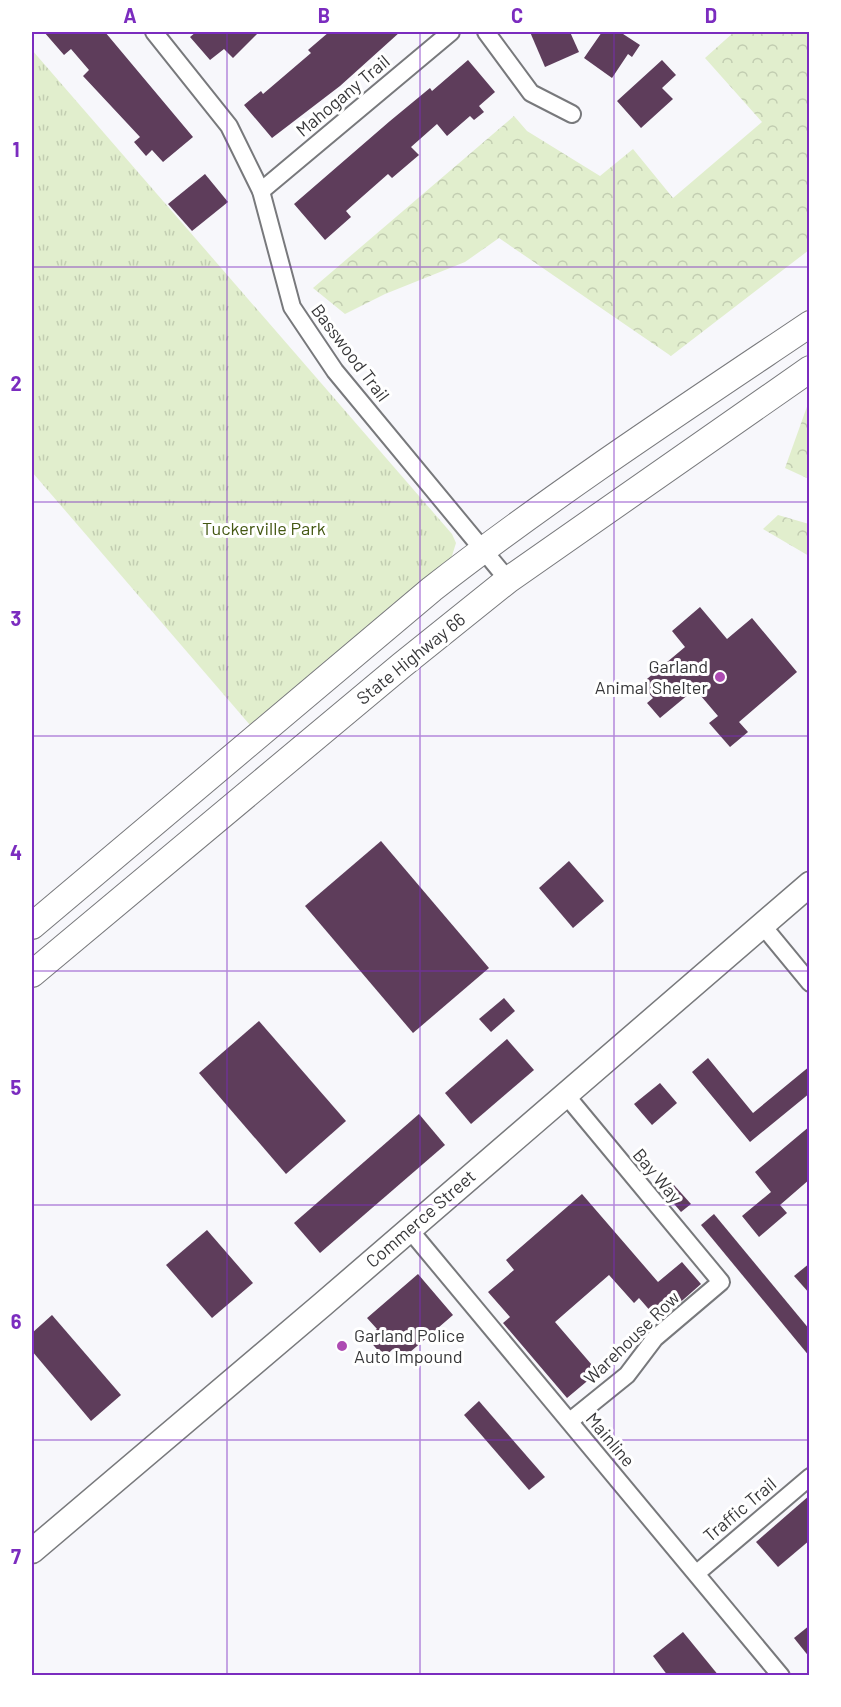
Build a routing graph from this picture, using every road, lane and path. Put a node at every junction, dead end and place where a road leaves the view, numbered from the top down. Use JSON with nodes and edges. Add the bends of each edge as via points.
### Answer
{"nodes":[{"id":1,"x":154,"y":32,"type":"edge"},
{"id":2,"x":451,"y":32,"type":"edge"},
{"id":3,"x":486,"y":32,"type":"edge"},
{"id":4,"x":572,"y":114,"type":"dead end"},
{"id":5,"x":261,"y":191,"type":"junction"},
{"id":6,"x":810,"y":324,"type":"edge"},
{"id":7,"x":810,"y":369,"type":"edge"},
{"id":8,"x":483,"y":549,"type":"junction"},
{"id":9,"x":508,"y":580,"type":"junction"},
{"id":10,"x":175,"y":806,"type":"junction"},
{"id":11,"x":201,"y":832,"type":"junction"},
{"id":12,"x":810,"y":884,"type":"edge"},
{"id":13,"x":32,"y":926,"type":"edge"},
{"id":14,"x":763,"y":926,"type":"junction"},
{"id":15,"x":32,"y":974,"type":"edge"},
{"id":16,"x":810,"y":983,"type":"edge"},
{"id":17,"x":565,"y":1095,"type":"junction"},
{"id":18,"x":409,"y":1229,"type":"junction"},
{"id":19,"x":721,"y":1282,"type":"joint"},
{"id":20,"x":570,"y":1421,"type":"junction"},
{"id":21,"x":810,"y":1477,"type":"edge"},
{"id":22,"x":32,"y":1551,"type":"edge"},
{"id":23,"x":697,"y":1573,"type":"junction"},
{"id":24,"x":781,"y":1676,"type":"edge"}],
"edges":[{"from":1,"to":5,"type":"street","name":"Basswood Trail","via":[[229,126]]},
{"from":2,"to":5,"type":"street","name":"Mahogany Trail"},
{"from":3,"to":4,"type":"street","via":[[531,93]]},
{"from":5,"to":8,"type":"street","name":"Basswood Trail","via":[[292,308],[335,371]]},
{"from":6,"to":8,"type":"main road","via":[[607,460]]},
{"from":7,"to":9,"type":"main road","name":"State Highway 66"},
{"from":8,"to":9,"type":"street","name":"Basswood Trail"},
{"from":8,"to":10,"type":"main road"},
{"from":9,"to":11,"type":"main road","name":"State Highway 66"},
{"from":10,"to":11,"type":"main road"},
{"from":10,"to":13,"type":"main road"},
{"from":11,"to":15,"type":"main road","name":"State Highway 66"},
{"from":12,"to":14,"type":"street","name":"Commerce Street"},
{"from":14,"to":16,"type":"street"},
{"from":14,"to":17,"type":"street","name":"Commerce Street"},
{"from":17,"to":18,"type":"street","name":"Commerce Street"},
{"from":17,"to":19,"type":"street","name":"Bay Way"},
{"from":18,"to":20,"type":"street","name":"Mainline"},
{"from":18,"to":22,"type":"street","name":"Commerce Street"},
{"from":19,"to":20,"type":"street","name":"Warehouse Row","via":[[655,1338],[627,1375]]},
{"from":20,"to":23,"type":"street","name":"Mainline"},
{"from":21,"to":23,"type":"street","name":"Traffic Trail"},
{"from":23,"to":24,"type":"street","name":"Mainline"}]}
